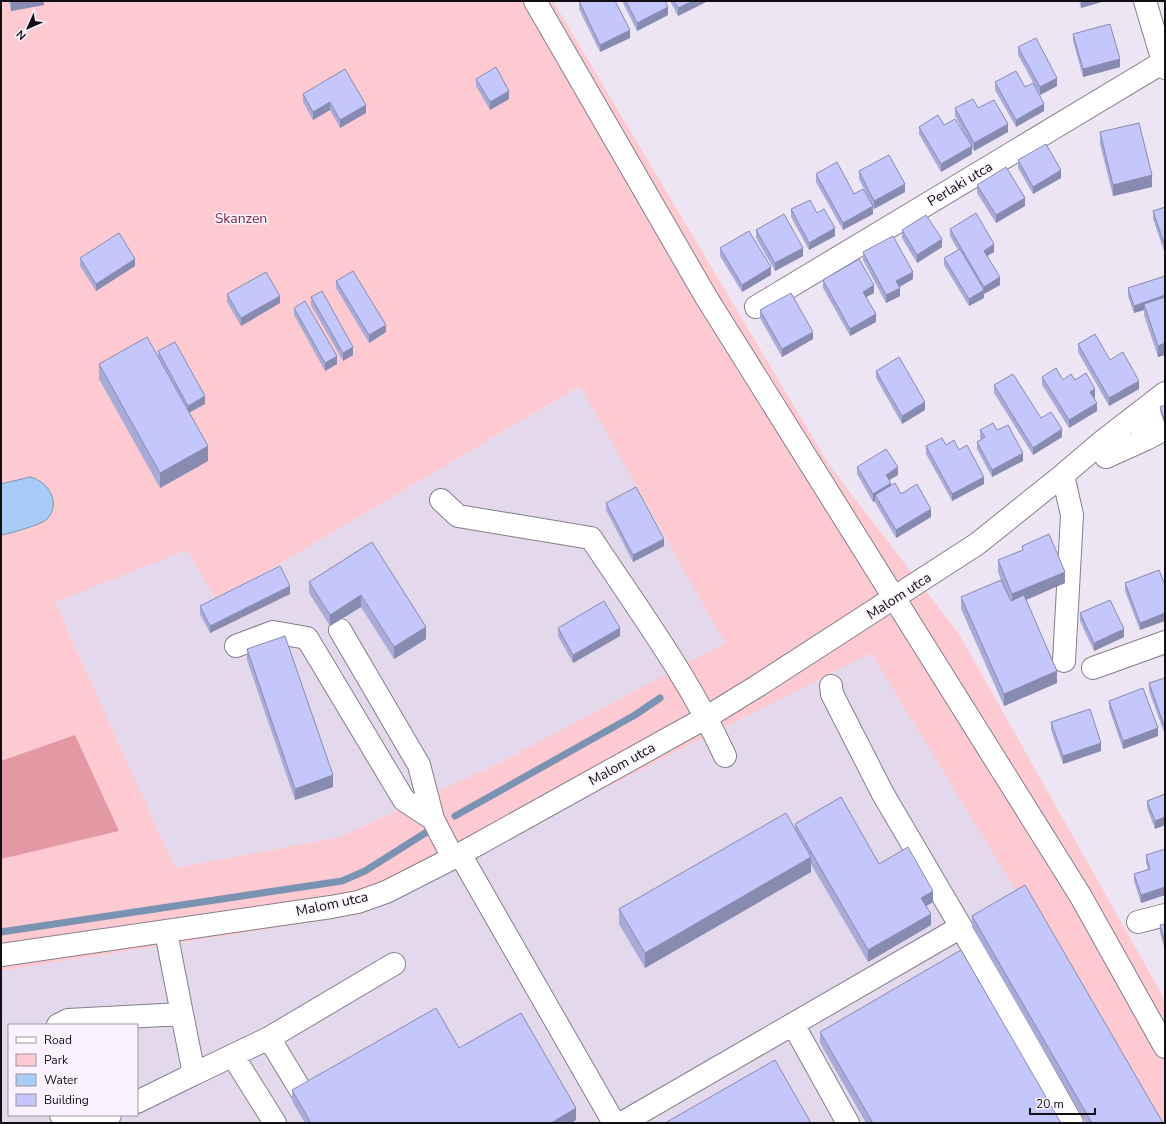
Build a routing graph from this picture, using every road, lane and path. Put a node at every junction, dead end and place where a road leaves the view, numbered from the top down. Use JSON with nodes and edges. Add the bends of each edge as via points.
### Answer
{"nodes":[{"id":1,"x":535,"y":1,"type":"edge"},
{"id":2,"x":1145,"y":1,"type":"edge"},
{"id":3,"x":1164,"y":63,"type":"edge"},
{"id":4,"x":756,"y":307,"type":"dead end"},
{"id":5,"x":1165,"y":393,"type":"edge"},
{"id":6,"x":1165,"y":406,"type":"edge"},
{"id":7,"x":1165,"y":429,"type":"edge"},
{"id":8,"x":1146,"y":439,"type":"junction"},
{"id":9,"x":1103,"y":441,"type":"junction"},
{"id":10,"x":1063,"y":475,"type":"junction"},
{"id":11,"x":441,"y":500,"type":"dead end"},
{"id":12,"x":895,"y":598,"type":"junction"},
{"id":13,"x":340,"y":630,"type":"dead end"},
{"id":14,"x":1165,"y":642,"type":"edge"},
{"id":15,"x":236,"y":646,"type":"dead end"},
{"id":16,"x":1064,"y":661,"type":"dead end"},
{"id":17,"x":1093,"y":668,"type":"dead end"},
{"id":18,"x":831,"y":686,"type":"dead end"},
{"id":19,"x":707,"y":717,"type":"junction"},
{"id":20,"x":725,"y":756,"type":"dead end"},
{"id":21,"x":433,"y":819,"type":"junction"},
{"id":22,"x":457,"y":856,"type":"junction"},
{"id":23,"x":1165,"y":914,"type":"edge"},
{"id":24,"x":1138,"y":922,"type":"dead end"},
{"id":25,"x":962,"y":927,"type":"junction"},
{"id":26,"x":166,"y":932,"type":"junction"},
{"id":27,"x":1,"y":955,"type":"edge"},
{"id":28,"x":394,"y":964,"type":"dead end"},
{"id":29,"x":182,"y":1014,"type":"junction"},
{"id":30,"x":60,"y":1024,"type":"edge"},
{"id":31,"x":793,"y":1024,"type":"junction"},
{"id":32,"x":269,"y":1038,"type":"junction"},
{"id":33,"x":1165,"y":1048,"type":"edge"},
{"id":34,"x":233,"y":1056,"type":"junction"},
{"id":35,"x":194,"y":1074,"type":"junction"},
{"id":36,"x":303,"y":1094,"type":"edge"},
{"id":37,"x":138,"y":1102,"type":"edge"},
{"id":38,"x":68,"y":1116,"type":"edge"},
{"id":39,"x":105,"y":1116,"type":"edge"},
{"id":40,"x":275,"y":1123,"type":"edge"},
{"id":41,"x":614,"y":1123,"type":"edge"},
{"id":42,"x":622,"y":1123,"type":"edge"},
{"id":43,"x":848,"y":1123,"type":"edge"},
{"id":44,"x":1072,"y":1123,"type":"edge"}],
"edges":[{"from":1,"to":12,"type":"street","via":[[706,297]]},
{"from":2,"to":3,"type":"street"},
{"from":3,"to":4,"type":"street","name":"Perlaki utca"},
{"from":5,"to":9,"type":"street","name":"Malom utca"},
{"from":6,"to":8,"type":"street","via":[[1140,423]]},
{"from":7,"to":8,"type":"street"},
{"from":8,"to":9,"type":"street","via":[[1106,457]]},
{"from":9,"to":10,"type":"street","name":"Malom utca"},
{"from":10,"to":12,"type":"street","name":"Malom utca","via":[[976,544]]},
{"from":10,"to":16,"type":"street","via":[[1072,515]]},
{"from":11,"to":19,"type":"street","via":[[458,516],[591,538]]},
{"from":12,"to":19,"type":"street","name":"Malom utca"},
{"from":12,"to":33,"type":"street","via":[[1080,895]]},
{"from":13,"to":21,"type":"street","via":[[419,765]]},
{"from":14,"to":17,"type":"street"},
{"from":15,"to":21,"type":"street","via":[[274,632],[307,638],[404,800]]},
{"from":18,"to":25,"type":"street","via":[[835,700],[883,794]]},
{"from":19,"to":20,"type":"street"},
{"from":19,"to":22,"type":"street","name":"Malom utca"},
{"from":21,"to":22,"type":"street"},
{"from":22,"to":26,"type":"street","name":"Malom utca","via":[[386,892],[358,902]]},
{"from":22,"to":41,"type":"street"},
{"from":23,"to":24,"type":"street"},
{"from":25,"to":31,"type":"street"},
{"from":25,"to":44,"type":"street"},
{"from":26,"to":27,"type":"street","name":"Malom utca"},
{"from":26,"to":29,"type":"street"},
{"from":28,"to":32,"type":"street"},
{"from":29,"to":30,"type":"street","via":[[68,1020]]},
{"from":29,"to":35,"type":"street"},
{"from":31,"to":42,"type":"street"},
{"from":31,"to":43,"type":"street"},
{"from":32,"to":34,"type":"street"},
{"from":32,"to":36,"type":"street"},
{"from":34,"to":35,"type":"street"},
{"from":34,"to":40,"type":"street"},
{"from":35,"to":37,"type":"street"},
{"from":38,"to":39,"type":"street","via":[[89,1119]]}]}
